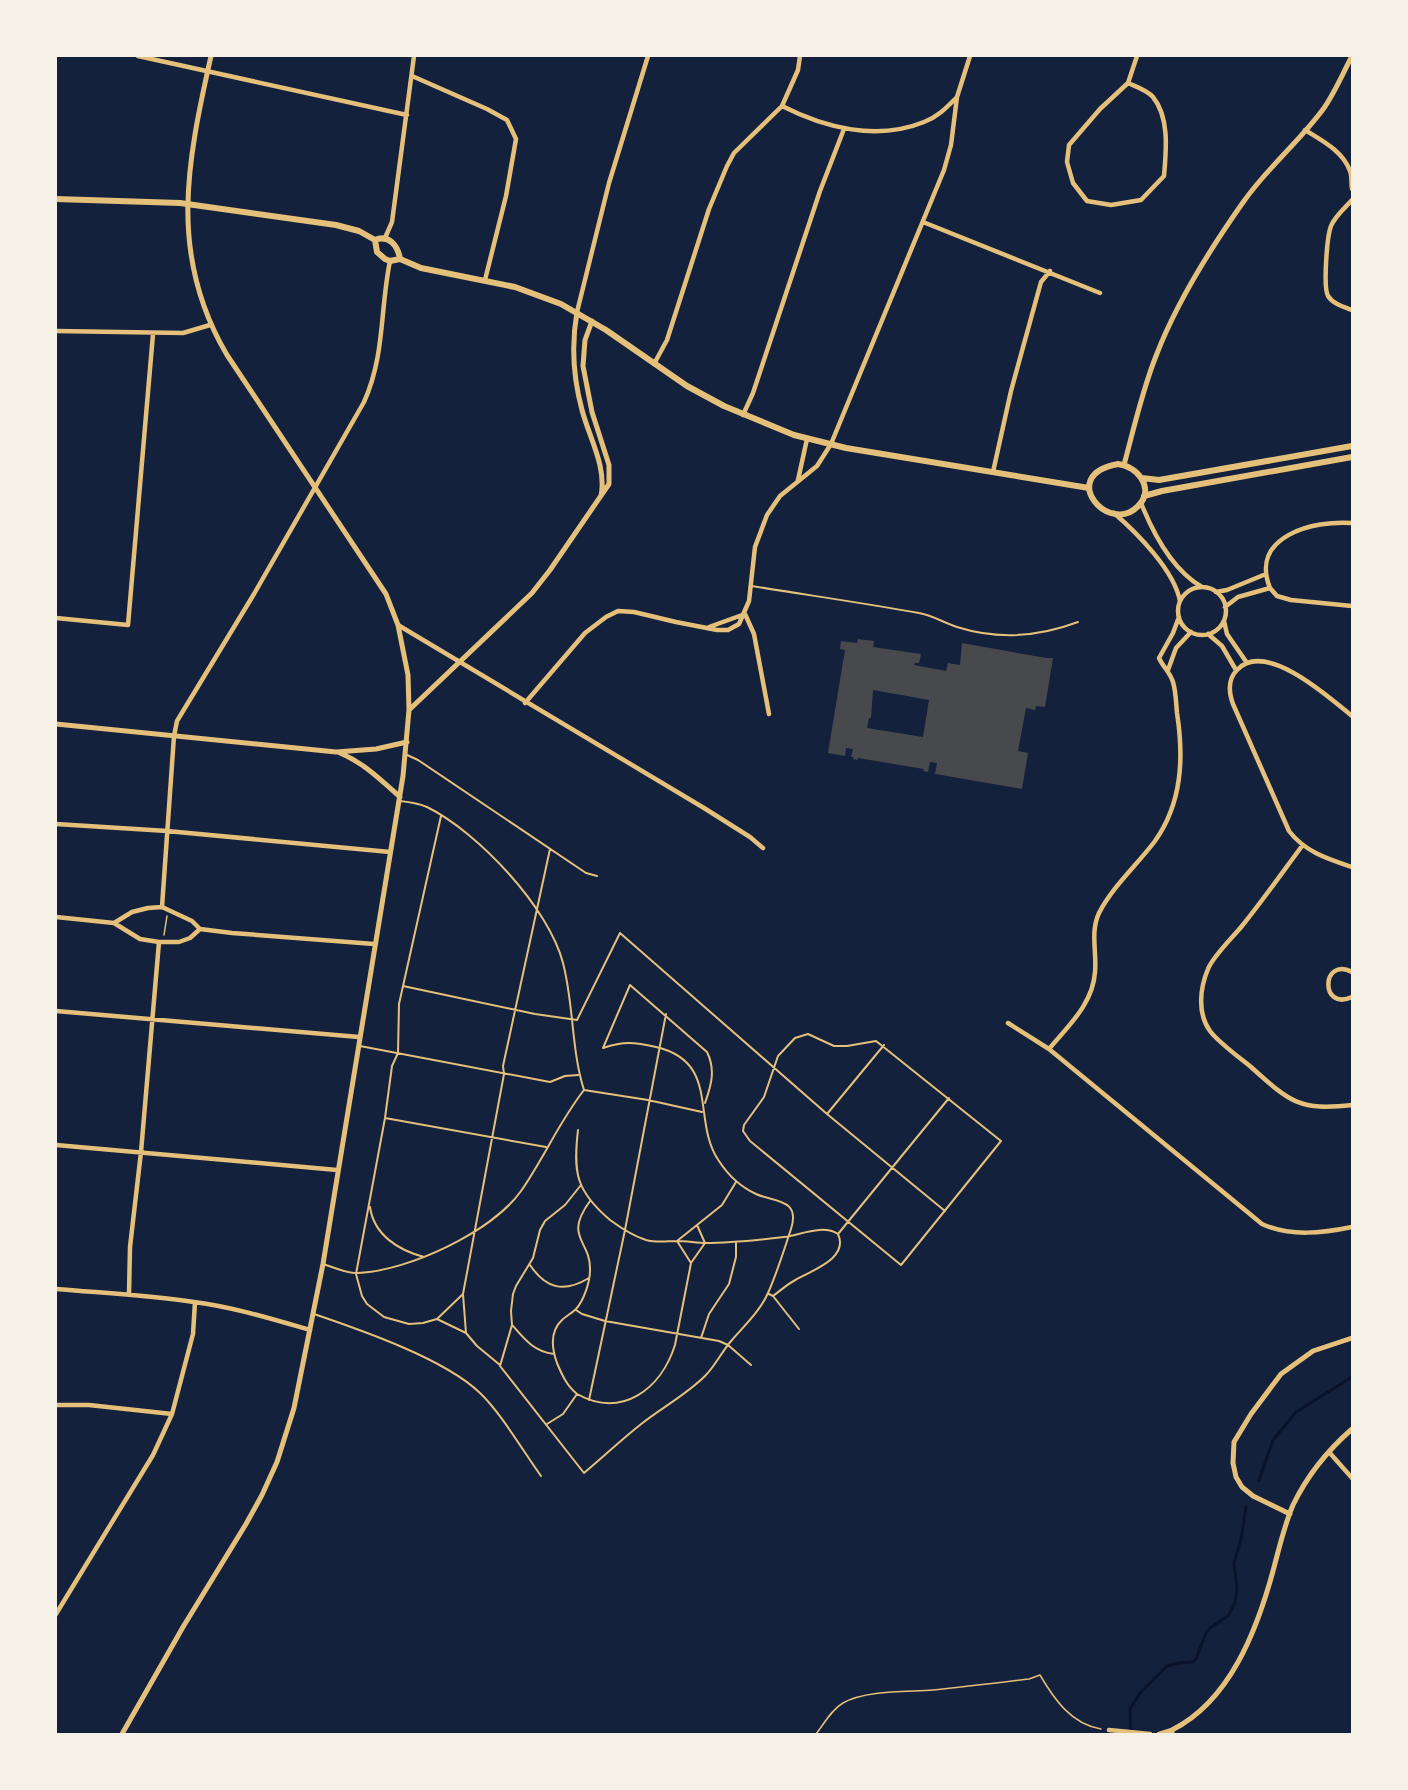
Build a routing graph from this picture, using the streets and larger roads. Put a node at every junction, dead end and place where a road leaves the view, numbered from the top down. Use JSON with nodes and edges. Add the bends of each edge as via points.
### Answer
{"nodes":[{"id":1,"x":138,"y":56,"type":"edge"},
{"id":2,"x":211,"y":56,"type":"edge"},
{"id":3,"x":414,"y":56,"type":"edge"},
{"id":4,"x":639,"y":56,"type":"edge"},
{"id":5,"x":800,"y":56,"type":"edge"},
{"id":6,"x":970,"y":56,"type":"edge"},
{"id":7,"x":1137,"y":56,"type":"edge"},
{"id":8,"x":1352,"y":56,"type":"edge"},
{"id":9,"x":648,"y":57,"type":"edge"},
{"id":10,"x":207,"y":71,"type":"junction"},
{"id":11,"x":412,"y":76,"type":"junction"},
{"id":12,"x":1128,"y":83,"type":"junction"},
{"id":13,"x":957,"y":97,"type":"junction"},
{"id":14,"x":782,"y":106,"type":"junction"},
{"id":15,"x":407,"y":115,"type":"junction"},
{"id":16,"x":844,"y":129,"type":"junction"},
{"id":17,"x":1305,"y":130,"type":"junction"},
{"id":18,"x":1353,"y":189,"type":"edge"},
{"id":19,"x":56,"y":199,"type":"edge"},
{"id":20,"x":1353,"y":200,"type":"edge"},
{"id":21,"x":188,"y":204,"type":"junction"},
{"id":22,"x":923,"y":222,"type":"junction"},
{"id":23,"x":385,"y":238,"type":"junction"},
{"id":24,"x":375,"y":240,"type":"junction"},
{"id":25,"x":400,"y":259,"type":"junction"},
{"id":26,"x":390,"y":261,"type":"junction"},
{"id":27,"x":1050,"y":272,"type":"junction"},
{"id":28,"x":485,"y":280,"type":"junction"},
{"id":29,"x":1100,"y":293,"type":"dead end"},
{"id":30,"x":1353,"y":310,"type":"edge"},
{"id":31,"x":576,"y":312,"type":"junction"},
{"id":32,"x":592,"y":321,"type":"junction"},
{"id":33,"x":210,"y":325,"type":"junction"},
{"id":34,"x":56,"y":331,"type":"edge"},
{"id":35,"x":153,"y":334,"type":"junction"},
{"id":36,"x":654,"y":364,"type":"junction"},
{"id":37,"x":743,"y":415,"type":"junction"},
{"id":38,"x":599,"y":436,"type":"junction"},
{"id":39,"x":591,"y":439,"type":"junction"},
{"id":40,"x":807,"y":439,"type":"junction"},
{"id":41,"x":831,"y":444,"type":"junction"},
{"id":42,"x":1353,"y":446,"type":"edge"},
{"id":43,"x":1333,"y":449,"type":"junction"},
{"id":44,"x":1353,"y":457,"type":"edge"},
{"id":45,"x":1334,"y":460,"type":"junction"},
{"id":46,"x":1124,"y":465,"type":"junction"},
{"id":47,"x":993,"y":472,"type":"junction"},
{"id":48,"x":1142,"y":478,"type":"junction"},
{"id":49,"x":798,"y":481,"type":"junction"},
{"id":50,"x":316,"y":487,"type":"junction"},
{"id":51,"x":1089,"y":488,"type":"junction"},
{"id":52,"x":1143,"y":499,"type":"junction"},
{"id":53,"x":599,"y":500,"type":"junction"},
{"id":54,"x":1114,"y":513,"type":"junction"},
{"id":55,"x":1353,"y":523,"type":"edge"},
{"id":56,"x":1266,"y":574,"type":"junction"},
{"id":57,"x":1202,"y":587,"type":"junction"},
{"id":58,"x":1270,"y":588,"type":"junction"},
{"id":59,"x":1216,"y":592,"type":"junction"},
{"id":60,"x":1180,"y":601,"type":"junction"},
{"id":61,"x":1353,"y":606,"type":"edge"},
{"id":62,"x":1225,"y":607,"type":"junction"},
{"id":63,"x":745,"y":614,"type":"junction"},
{"id":64,"x":1179,"y":617,"type":"junction"},
{"id":65,"x":56,"y":618,"type":"edge"},
{"id":66,"x":1224,"y":620,"type":"junction"},
{"id":67,"x":398,"y":626,"type":"junction"},
{"id":68,"x":709,"y":627,"type":"junction"},
{"id":69,"x":1191,"y":632,"type":"junction"},
{"id":70,"x":1208,"y":634,"type":"junction"},
{"id":71,"x":459,"y":663,"type":"junction"},
{"id":72,"x":1247,"y":663,"type":"junction"},
{"id":73,"x":1168,"y":670,"type":"junction"},
{"id":74,"x":1236,"y":670,"type":"junction"},
{"id":75,"x":525,"y":702,"type":"junction"},
{"id":76,"x":409,"y":710,"type":"junction"},
{"id":77,"x":769,"y":714,"type":"dead end"},
{"id":78,"x":1353,"y":716,"type":"edge"},
{"id":79,"x":56,"y":724,"type":"edge"},
{"id":80,"x":174,"y":736,"type":"junction"},
{"id":81,"x":407,"y":742,"type":"junction"},
{"id":82,"x":336,"y":752,"type":"junction"},
{"id":83,"x":400,"y":799,"type":"junction"},
{"id":84,"x":56,"y":824,"type":"edge"},
{"id":85,"x":167,"y":831,"type":"junction"},
{"id":86,"x":1302,"y":846,"type":"junction"},
{"id":87,"x":763,"y":848,"type":"dead end"},
{"id":88,"x":390,"y":852,"type":"junction"},
{"id":89,"x":1353,"y":867,"type":"edge"},
{"id":90,"x":162,"y":907,"type":"junction"},
{"id":91,"x":56,"y":917,"type":"edge"},
{"id":92,"x":114,"y":923,"type":"junction"},
{"id":93,"x":200,"y":929,"type":"junction"},
{"id":94,"x":159,"y":942,"type":"junction"},
{"id":95,"x":374,"y":944,"type":"junction"},
{"id":96,"x":1353,"y":972,"type":"edge"},
{"id":97,"x":1353,"y":997,"type":"edge"},
{"id":98,"x":56,"y":1011,"type":"edge"},
{"id":99,"x":152,"y":1021,"type":"junction"},
{"id":100,"x":1008,"y":1023,"type":"dead end"},
{"id":101,"x":359,"y":1037,"type":"junction"},
{"id":102,"x":1049,"y":1049,"type":"junction"},
{"id":103,"x":1353,"y":1105,"type":"edge"},
{"id":104,"x":56,"y":1145,"type":"edge"},
{"id":105,"x":141,"y":1152,"type":"junction"},
{"id":106,"x":337,"y":1170,"type":"junction"},
{"id":107,"x":1353,"y":1227,"type":"edge"},
{"id":108,"x":56,"y":1290,"type":"edge"},
{"id":109,"x":129,"y":1294,"type":"junction"},
{"id":110,"x":195,"y":1302,"type":"junction"},
{"id":111,"x":310,"y":1330,"type":"junction"},
{"id":112,"x":1353,"y":1338,"type":"edge"},
{"id":113,"x":56,"y":1405,"type":"edge"},
{"id":114,"x":172,"y":1414,"type":"junction"},
{"id":115,"x":1353,"y":1429,"type":"edge"},
{"id":116,"x":1329,"y":1452,"type":"junction"},
{"id":117,"x":1353,"y":1478,"type":"edge"},
{"id":118,"x":1290,"y":1514,"type":"junction"},
{"id":119,"x":56,"y":1614,"type":"edge"},
{"id":120,"x":1109,"y":1730,"type":"road end"},
{"id":121,"x":1172,"y":1732,"type":"edge"},
{"id":122,"x":122,"y":1734,"type":"edge"},
{"id":123,"x":1150,"y":1734,"type":"edge"},
{"id":124,"x":1159,"y":1734,"type":"edge"}],
"edges":[{"from":1,"to":10,"type":"street"},
{"from":2,"to":10,"type":"street"},
{"from":3,"to":11,"type":"street"},
{"from":4,"to":9,"type":"street"},
{"from":5,"to":14,"type":"street"},
{"from":6,"to":13,"type":"street"},
{"from":7,"to":12,"type":"street"},
{"from":8,"to":17,"type":"street","via":[[1324,108]]},
{"from":9,"to":31,"type":"street","via":[[611,175]]},
{"from":10,"to":15,"type":"street"},
{"from":10,"to":21,"type":"street","via":[[192,149]]},
{"from":11,"to":15,"type":"street"},
{"from":11,"to":28,"type":"street","via":[[507,120],[516,139]]},
{"from":12,"to":12,"type":"street","via":[[1069,145],[1067,162],[1073,183],[1087,201],[1111,205],[1141,200],[1164,176],[1162,113],[1152,97]]},
{"from":13,"to":16,"type":"street","via":[[926,122],[890,130]]},
{"from":13,"to":22,"type":"street","via":[[951,145]]},
{"from":14,"to":16,"type":"street"},
{"from":14,"to":36,"type":"street","via":[[734,153],[727,166]]},
{"from":15,"to":23,"type":"street","via":[[392,222]]},
{"from":16,"to":37,"type":"street"},
{"from":17,"to":18,"type":"street","via":[[1344,158]]},
{"from":17,"to":46,"type":"street","via":[[1243,202],[1180,305],[1156,356]]},
{"from":19,"to":21,"type":"main road"},
{"from":20,"to":30,"type":"street","via":[[1331,225],[1326,293]]},
{"from":21,"to":24,"type":"main road","via":[[348,228]]},
{"from":21,"to":33,"type":"street","via":[[191,261]]},
{"from":22,"to":27,"type":"street"},
{"from":22,"to":41,"type":"street"},
{"from":23,"to":24,"type":"main road"},
{"from":23,"to":25,"type":"main road","via":[[397,249]]},
{"from":24,"to":26,"type":"main road","via":[[377,252]]},
{"from":25,"to":26,"type":"main road"},
{"from":25,"to":28,"type":"main road","via":[[421,268]]},
{"from":26,"to":50,"type":"street","via":[[374,380]]},
{"from":27,"to":29,"type":"street"},
{"from":27,"to":47,"type":"street","via":[[1041,282]]},
{"from":28,"to":31,"type":"main road","via":[[531,292]]},
{"from":31,"to":32,"type":"main road"},
{"from":31,"to":39,"type":"street","via":[[573,369]]},
{"from":32,"to":36,"type":"main road"},
{"from":32,"to":38,"type":"street","via":[[585,340],[583,366]]},
{"from":33,"to":35,"type":"street","via":[[183,333]]},
{"from":33,"to":50,"type":"street"},
{"from":34,"to":35,"type":"street"},
{"from":35,"to":65,"type":"street","via":[[128,625]]},
{"from":36,"to":37,"type":"main road"},
{"from":37,"to":40,"type":"main road"},
{"from":38,"to":39,"type":"street"},
{"from":38,"to":53,"type":"street","via":[[610,472],[609,484]]},
{"from":39,"to":53,"type":"street","via":[[602,473]]},
{"from":40,"to":41,"type":"main road"},
{"from":40,"to":49,"type":"street"},
{"from":41,"to":47,"type":"main road"},
{"from":41,"to":49,"type":"street","via":[[817,466]]},
{"from":42,"to":43,"type":"main road"},
{"from":43,"to":45,"type":"main road"},
{"from":43,"to":48,"type":"main road","via":[[1159,480]]},
{"from":44,"to":45,"type":"main road"},
{"from":45,"to":52,"type":"main road","via":[[1162,491]]},
{"from":46,"to":48,"type":"main road"},
{"from":46,"to":51,"type":"main road","via":[[1098,471]]},
{"from":47,"to":51,"type":"main road"},
{"from":48,"to":52,"type":"main road"},
{"from":49,"to":63,"type":"street","via":[[773,505],[763,526],[755,547]]},
{"from":50,"to":67,"type":"street","via":[[381,585]]},
{"from":50,"to":80,"type":"street","via":[[181,714]]},
{"from":51,"to":54,"type":"main road","via":[[1096,505]]},
{"from":52,"to":54,"type":"main road","via":[[1128,512]]},
{"from":52,"to":57,"type":"street","via":[[1153,528],[1176,565]]},
{"from":53,"to":71,"type":"street","via":[[542,582]]},
{"from":54,"to":60,"type":"street","via":[[1159,561]]},
{"from":55,"to":56,"type":"street","via":[[1310,526],[1285,537],[1270,553]]},
{"from":56,"to":58,"type":"street"},
{"from":56,"to":59,"type":"street"},
{"from":57,"to":59,"type":"street"},
{"from":57,"to":60,"type":"street","via":[[1189,591]]},
{"from":58,"to":61,"type":"street","via":[[1277,596],[1291,600]]},
{"from":58,"to":62,"type":"street","via":[[1238,597]]},
{"from":59,"to":62,"type":"street"},
{"from":60,"to":64,"type":"street"},
{"from":62,"to":66,"type":"street"},
{"from":63,"to":68,"type":"street"},
{"from":63,"to":68,"type":"street","via":[[734,627]]},
{"from":63,"to":77,"type":"street","via":[[754,634]]},
{"from":64,"to":69,"type":"street"},
{"from":64,"to":73,"type":"street","via":[[1159,658]]},
{"from":66,"to":70,"type":"street"},
{"from":66,"to":72,"type":"street","via":[[1227,634]]},
{"from":67,"to":71,"type":"street"},
{"from":67,"to":76,"type":"street","via":[[408,675]]},
{"from":68,"to":75,"type":"street","via":[[618,612],[585,633]]},
{"from":69,"to":70,"type":"street"},
{"from":69,"to":73,"type":"street","via":[[1176,648]]},
{"from":70,"to":74,"type":"street","via":[[1222,646]]},
{"from":71,"to":75,"type":"street"},
{"from":71,"to":76,"type":"street"},
{"from":72,"to":74,"type":"street"},
{"from":72,"to":78,"type":"street","via":[[1265,662],[1290,671]]},
{"from":73,"to":102,"type":"street","via":[[1174,685],[1180,738],[1180,776],[1174,804],[1156,839],[1098,915],[1095,972],[1089,1000]]},
{"from":74,"to":86,"type":"street","via":[[1229,686],[1233,704],[1284,822]]},
{"from":75,"to":87,"type":"street","via":[[704,808]]},
{"from":76,"to":81,"type":"street"},
{"from":79,"to":80,"type":"street"},
{"from":80,"to":82,"type":"street"},
{"from":80,"to":85,"type":"street"},
{"from":81,"to":82,"type":"street"},
{"from":81,"to":83,"type":"street"},
{"from":82,"to":83,"type":"street","via":[[366,767]]},
{"from":83,"to":88,"type":"street"},
{"from":84,"to":85,"type":"street"},
{"from":85,"to":88,"type":"street"},
{"from":85,"to":90,"type":"street"},
{"from":86,"to":89,"type":"street"},
{"from":86,"to":103,"type":"street","via":[[1209,967],[1201,991],[1203,1015],[1209,1031],[1292,1100],[1318,1107]]},
{"from":88,"to":95,"type":"street"},
{"from":90,"to":92,"type":"street","via":[[132,912]]},
{"from":90,"to":93,"type":"street"},
{"from":91,"to":92,"type":"street"},
{"from":92,"to":94,"type":"street","via":[[140,939]]},
{"from":93,"to":94,"type":"street","via":[[179,942]]},
{"from":93,"to":95,"type":"street"},
{"from":94,"to":99,"type":"street"},
{"from":95,"to":101,"type":"street"},
{"from":96,"to":97,"type":"street","via":[[1336,971],[1328,988],[1334,997]]},
{"from":98,"to":99,"type":"street"},
{"from":99,"to":101,"type":"street"},
{"from":99,"to":105,"type":"street"},
{"from":100,"to":102,"type":"street"},
{"from":101,"to":106,"type":"street"},
{"from":102,"to":107,"type":"street","via":[[1262,1224],[1289,1232]]},
{"from":104,"to":105,"type":"street"},
{"from":105,"to":106,"type":"street"},
{"from":105,"to":109,"type":"street"},
{"from":106,"to":111,"type":"street"},
{"from":108,"to":109,"type":"street"},
{"from":109,"to":110,"type":"street"},
{"from":110,"to":111,"type":"street"},
{"from":110,"to":114,"type":"street","via":[[193,1334]]},
{"from":111,"to":122,"type":"street","via":[[294,1408],[262,1495]]},
{"from":112,"to":118,"type":"street","via":[[1313,1351],[1281,1374],[1234,1442],[1233,1463],[1242,1487]]},
{"from":113,"to":114,"type":"street"},
{"from":114,"to":119,"type":"street","via":[[153,1455]]},
{"from":115,"to":116,"type":"street"},
{"from":116,"to":117,"type":"street"},
{"from":116,"to":118,"type":"street"},
{"from":118,"to":121,"type":"street","via":[[1262,1610],[1245,1648],[1208,1703]]},
{"from":120,"to":123,"type":"street"},
{"from":121,"to":124,"type":"street"}]}
